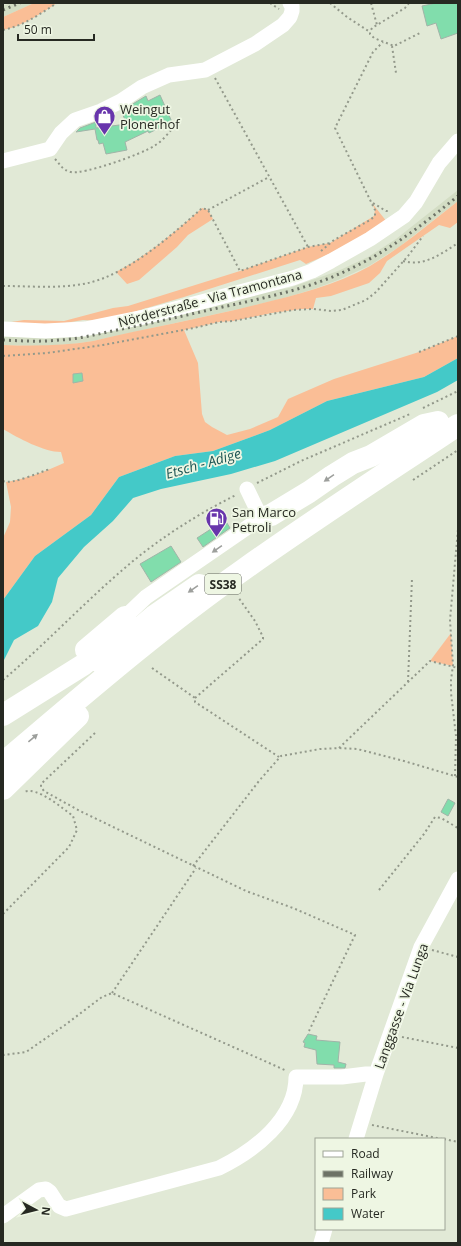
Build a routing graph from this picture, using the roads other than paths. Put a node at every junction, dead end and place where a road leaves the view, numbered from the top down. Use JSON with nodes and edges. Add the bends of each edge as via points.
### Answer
{"nodes":[{"id":1,"x":290,"y":3,"type":"edge"},
{"id":2,"x":458,"y":141,"type":"edge"},
{"id":3,"x":3,"y":162,"type":"edge"},
{"id":4,"x":3,"y":329,"type":"edge"},
{"id":5,"x":458,"y":409,"type":"edge"},
{"id":6,"x":448,"y":424,"type":"edge"},
{"id":7,"x":247,"y":489,"type":"road end"},
{"id":8,"x":261,"y":518,"type":"junction"},
{"id":9,"x":190,"y":609,"type":"junction"},
{"id":10,"x":154,"y":616,"type":"junction"},
{"id":11,"x":125,"y":617,"type":"joint"},
{"id":12,"x":3,"y":709,"type":"edge"},
{"id":13,"x":3,"y":715,"type":"edge"},
{"id":14,"x":3,"y":744,"type":"edge"},
{"id":15,"x":3,"y":763,"type":"edge"},
{"id":16,"x":12,"y":792,"type":"edge"},
{"id":17,"x":458,"y":879,"type":"edge"},
{"id":18,"x":376,"y":1074,"type":"junction"},
{"id":19,"x":356,"y":1138,"type":"edge"},
{"id":20,"x":3,"y":1216,"type":"edge"},
{"id":21,"x":325,"y":1230,"type":"edge"},
{"id":22,"x":321,"y":1243,"type":"edge"}],
"edges":[{"from":1,"to":3,"type":"street","via":[[290,17],[283,25],[255,44],[205,70],[169,75],[142,87],[101,111],[75,120],[60,133],[50,149]]},
{"from":2,"to":4,"type":"street","name":"Nörderstraße - Via Tramontana","via":[[439,163],[416,202],[404,216],[370,239],[312,271],[144,317],[85,329],[45,332]]},
{"from":5,"to":6,"type":"highway","number":"SS38"},
{"from":6,"to":8,"type":"highway","one_way":true,"via":[[424,425],[371,456],[348,466],[271,515]]},
{"from":6,"to":9,"type":"highway","number":"SS38"},
{"from":6,"to":10,"type":"highway","number":"SS38","one_way":true,"via":[[294,518]]},
{"from":7,"to":8,"type":"street"},
{"from":8,"to":11,"type":"street","one_way":true,"via":[[146,597]]},
{"from":15,"to":9,"type":"highway","number":"SS38","one_way":true},
{"from":9,"to":16,"type":"highway","via":[[178,628],[121,675]]},
{"from":10,"to":13,"type":"highway","via":[[138,622],[83,664]]},
{"from":10,"to":14,"type":"highway","number":"SS38"},
{"from":11,"to":12,"type":"highway","via":[[55,675]]},
{"from":17,"to":18,"type":"street","name":"Langgasse - Via Lunga","via":[[421,947]]},
{"from":18,"to":19,"type":"street","name":"Langgasse - Via Lunga"},
{"from":18,"to":20,"type":"street","via":[[327,1078],[296,1077],[289,1106],[272,1130],[263,1140],[224,1165],[66,1209],[59,1206],[46,1189],[39,1190]]},
{"from":21,"to":22,"type":"street"}]}
